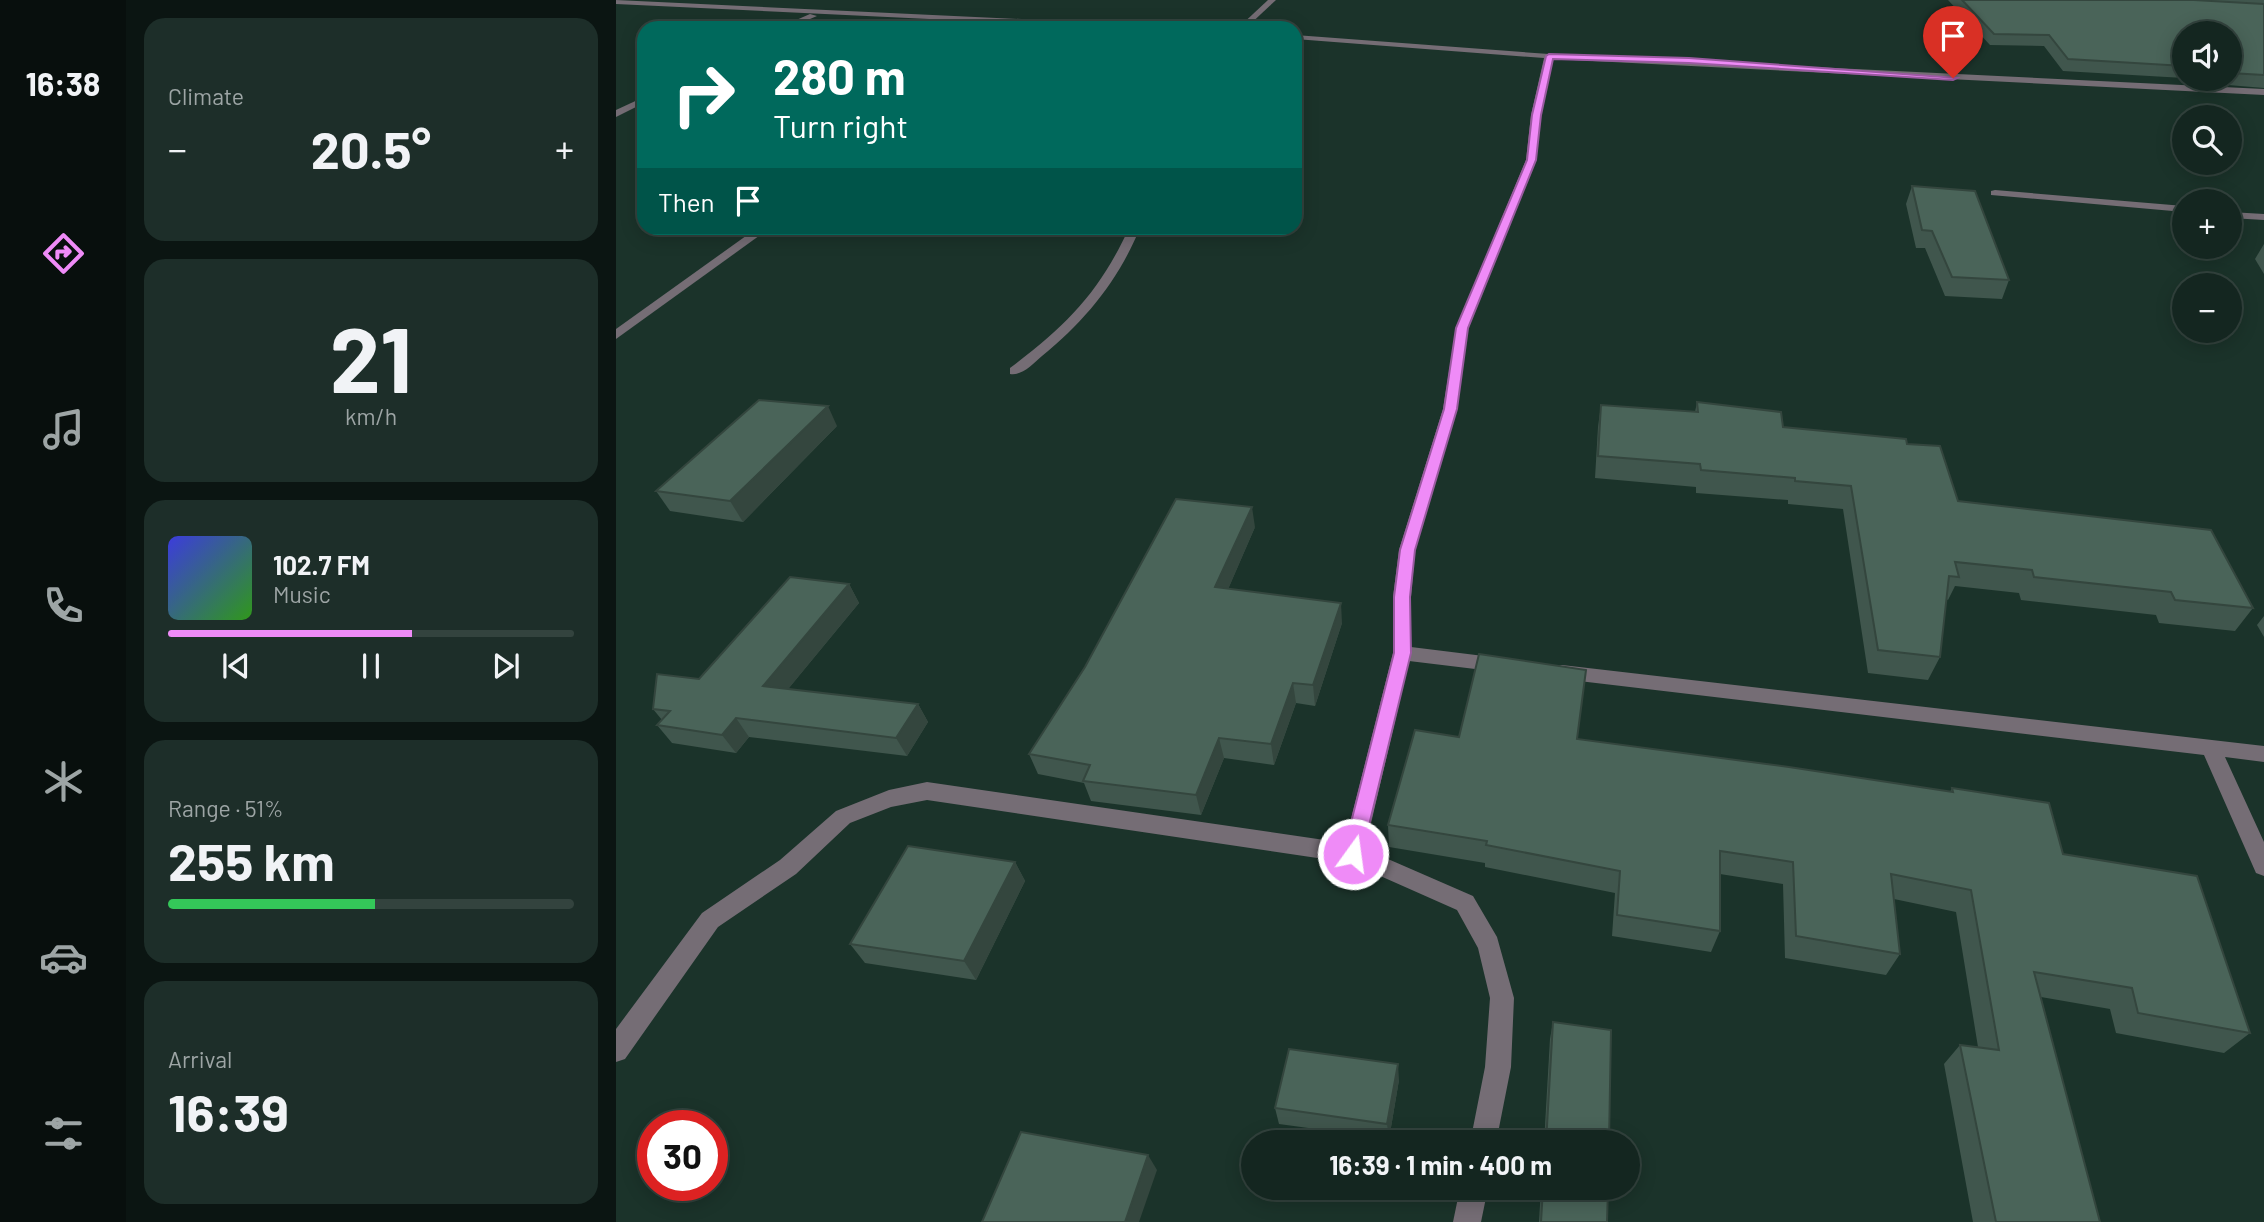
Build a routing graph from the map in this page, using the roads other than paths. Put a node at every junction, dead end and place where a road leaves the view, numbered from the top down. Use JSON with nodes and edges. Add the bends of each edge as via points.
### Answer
{"nodes":[{"id":1,"x":1272,"y":0,"type":"edge"},
{"id":2,"x":616,"y":2,"type":"edge"},
{"id":3,"x":826,"y":13,"type":"junction"},
{"id":4,"x":803,"y":21,"type":"edge"},
{"id":5,"x":998,"y":21,"type":"edge"},
{"id":6,"x":1250,"y":21,"type":"edge"},
{"id":7,"x":1302,"y":38,"type":"edge"},
{"id":8,"x":1549,"y":56,"type":"junction"},
{"id":9,"x":2264,"y":92,"type":"edge"},
{"id":10,"x":637,"y":104,"type":"edge"},
{"id":11,"x":616,"y":114,"type":"edge"},
{"id":12,"x":1995,"y":193,"type":"dead end"},
{"id":13,"x":2172,"y":208,"type":"edge"},
{"id":14,"x":2242,"y":216,"type":"edge"},
{"id":15,"x":2264,"y":217,"type":"edge"},
{"id":16,"x":754,"y":235,"type":"edge"},
{"id":17,"x":1131,"y":235,"type":"edge"},
{"id":18,"x":616,"y":335,"type":"edge"},
{"id":19,"x":1015,"y":371,"type":"dead end"},
{"id":20,"x":1402,"y":653,"type":"junction"},
{"id":21,"x":2211,"y":748,"type":"junction"},
{"id":22,"x":2264,"y":754,"type":"edge"},
{"id":23,"x":1353,"y":854,"type":"junction"},
{"id":24,"x":2264,"y":866,"type":"edge"},
{"id":25,"x":616,"y":1050,"type":"edge"},
{"id":26,"x":1486,"y":1130,"type":"edge"},
{"id":27,"x":1472,"y":1200,"type":"edge"},
{"id":28,"x":1467,"y":1222,"type":"edge"}],
"edges":[{"from":1,"to":6,"type":"street"},
{"from":2,"to":3,"type":"street"},
{"from":3,"to":4,"type":"street"},
{"from":3,"to":5,"type":"street"},
{"from":7,"to":8,"type":"street"},
{"from":8,"to":9,"type":"street"},
{"from":8,"to":20,"type":"street","via":[[1531,160],[1462,328],[1450,409],[1407,550]]},
{"from":10,"to":11,"type":"street"},
{"from":12,"to":13,"type":"street"},
{"from":14,"to":15,"type":"street"},
{"from":16,"to":18,"type":"street"},
{"from":17,"to":19,"type":"street","via":[[1113,275],[1081,316]]},
{"from":20,"to":21,"type":"street"},
{"from":20,"to":23,"type":"street"},
{"from":21,"to":22,"type":"street"},
{"from":21,"to":24,"type":"street"},
{"from":23,"to":25,"type":"street","via":[[927,791],[889,799],[843,817],[788,867],[710,920]]},
{"from":23,"to":26,"type":"street","via":[[1465,903],[1489,945],[1502,998],[1498,1068]]},
{"from":27,"to":28,"type":"street"}]}
